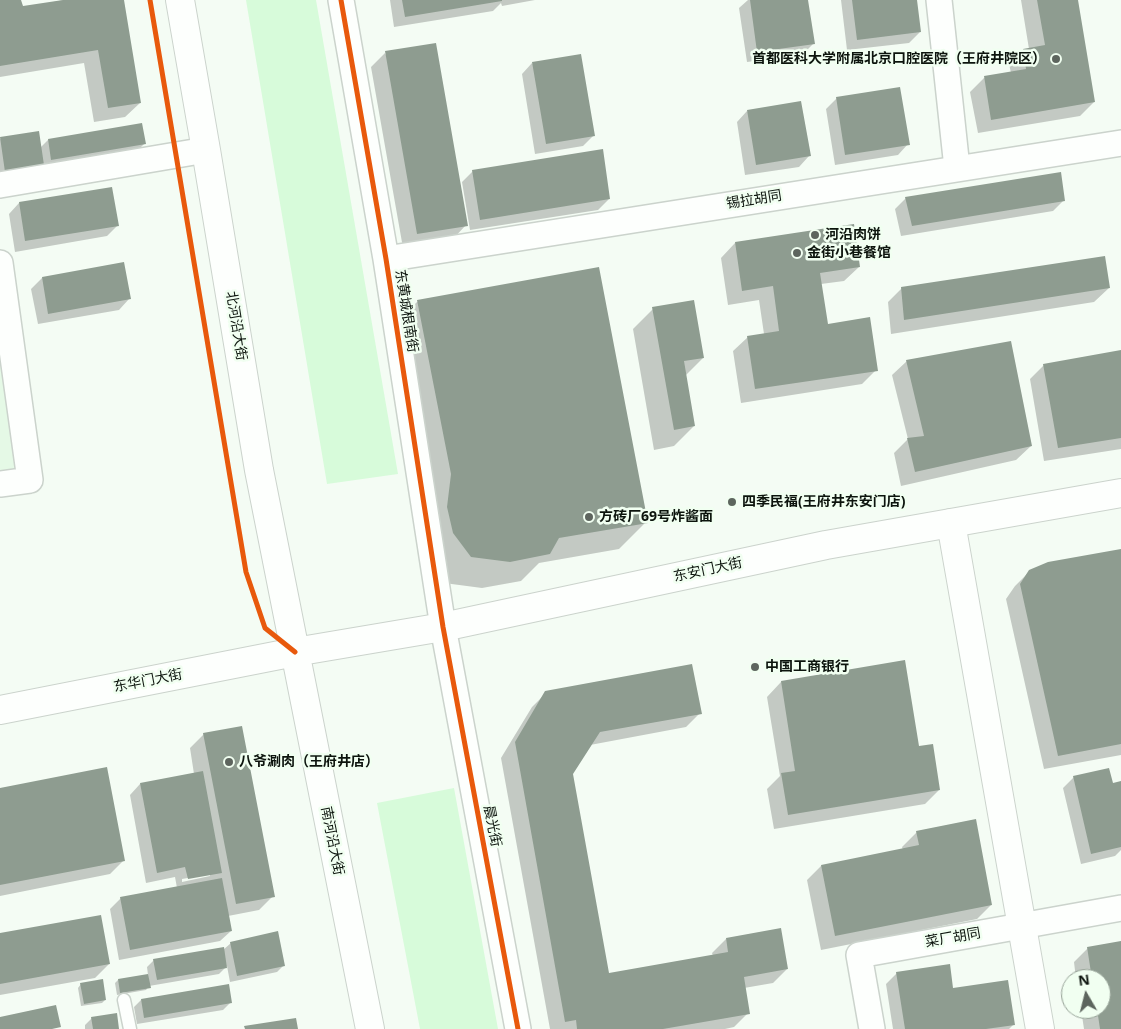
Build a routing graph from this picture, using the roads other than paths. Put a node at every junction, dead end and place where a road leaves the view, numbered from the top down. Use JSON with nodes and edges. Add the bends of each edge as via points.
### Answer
{"nodes":[{"id":1,"x":180,"y":0,"type":"edge"},
{"id":2,"x":341,"y":0,"type":"edge"},
{"id":3,"x":939,"y":0,"type":"edge"},
{"id":4,"x":1121,"y":142,"type":"edge"},
{"id":5,"x":206,"y":150,"type":"junction"},
{"id":6,"x":957,"y":168,"type":"junction"},
{"id":7,"x":0,"y":185,"type":"edge"},
{"id":8,"x":386,"y":259,"type":"junction"},
{"id":9,"x":0,"y":263,"type":"edge"},
{"id":10,"x":0,"y":484,"type":"edge"},
{"id":11,"x":1121,"y":493,"type":"edge"},
{"id":12,"x":951,"y":523,"type":"junction"},
{"id":13,"x":443,"y":627,"type":"junction"},
{"id":14,"x":295,"y":652,"type":"junction"},
{"id":15,"x":0,"y":710,"type":"edge"},
{"id":16,"x":1121,"y":908,"type":"edge"},
{"id":17,"x":1021,"y":926,"type":"junction"},
{"id":18,"x":124,"y":1000,"type":"dead end"},
{"id":19,"x":130,"y":1029,"type":"edge"},
{"id":20,"x":370,"y":1029,"type":"edge"},
{"id":21,"x":518,"y":1029,"type":"edge"},
{"id":22,"x":872,"y":1029,"type":"edge"},
{"id":23,"x":1040,"y":1029,"type":"edge"}],
"edges":[{"from":1,"to":5,"type":"main road","name":"北河沿大街"},
{"from":2,"to":8,"type":"street","name":"东黄城根南街"},
{"from":3,"to":6,"type":"street"},
{"from":4,"to":6,"type":"street","name":"锡拉胡同"},
{"from":5,"to":7,"type":"street"},
{"from":5,"to":14,"type":"main road","name":"北河沿大街","via":[[260,470]]},
{"from":6,"to":8,"type":"street","name":"锡拉胡同"},
{"from":8,"to":13,"type":"street","name":"东黄城根南街"},
{"from":9,"to":10,"type":"street","via":[[30,480]]},
{"from":11,"to":12,"type":"main road","name":"东安门大街"},
{"from":12,"to":13,"type":"main road","name":"东安门大街","via":[[826,545]]},
{"from":12,"to":17,"type":"main road"},
{"from":13,"to":14,"type":"main road","name":"东安门大街"},
{"from":13,"to":21,"type":"street","name":"晨光街"},
{"from":14,"to":15,"type":"main road","name":"东华门大街"},
{"from":14,"to":20,"type":"main road","name":"南河沿大街"},
{"from":16,"to":17,"type":"street","name":"菜厂胡同"},
{"from":17,"to":22,"type":"street","name":"菜厂胡同","via":[[859,955]]},
{"from":17,"to":23,"type":"main road"},
{"from":18,"to":19,"type":"lane"}]}
